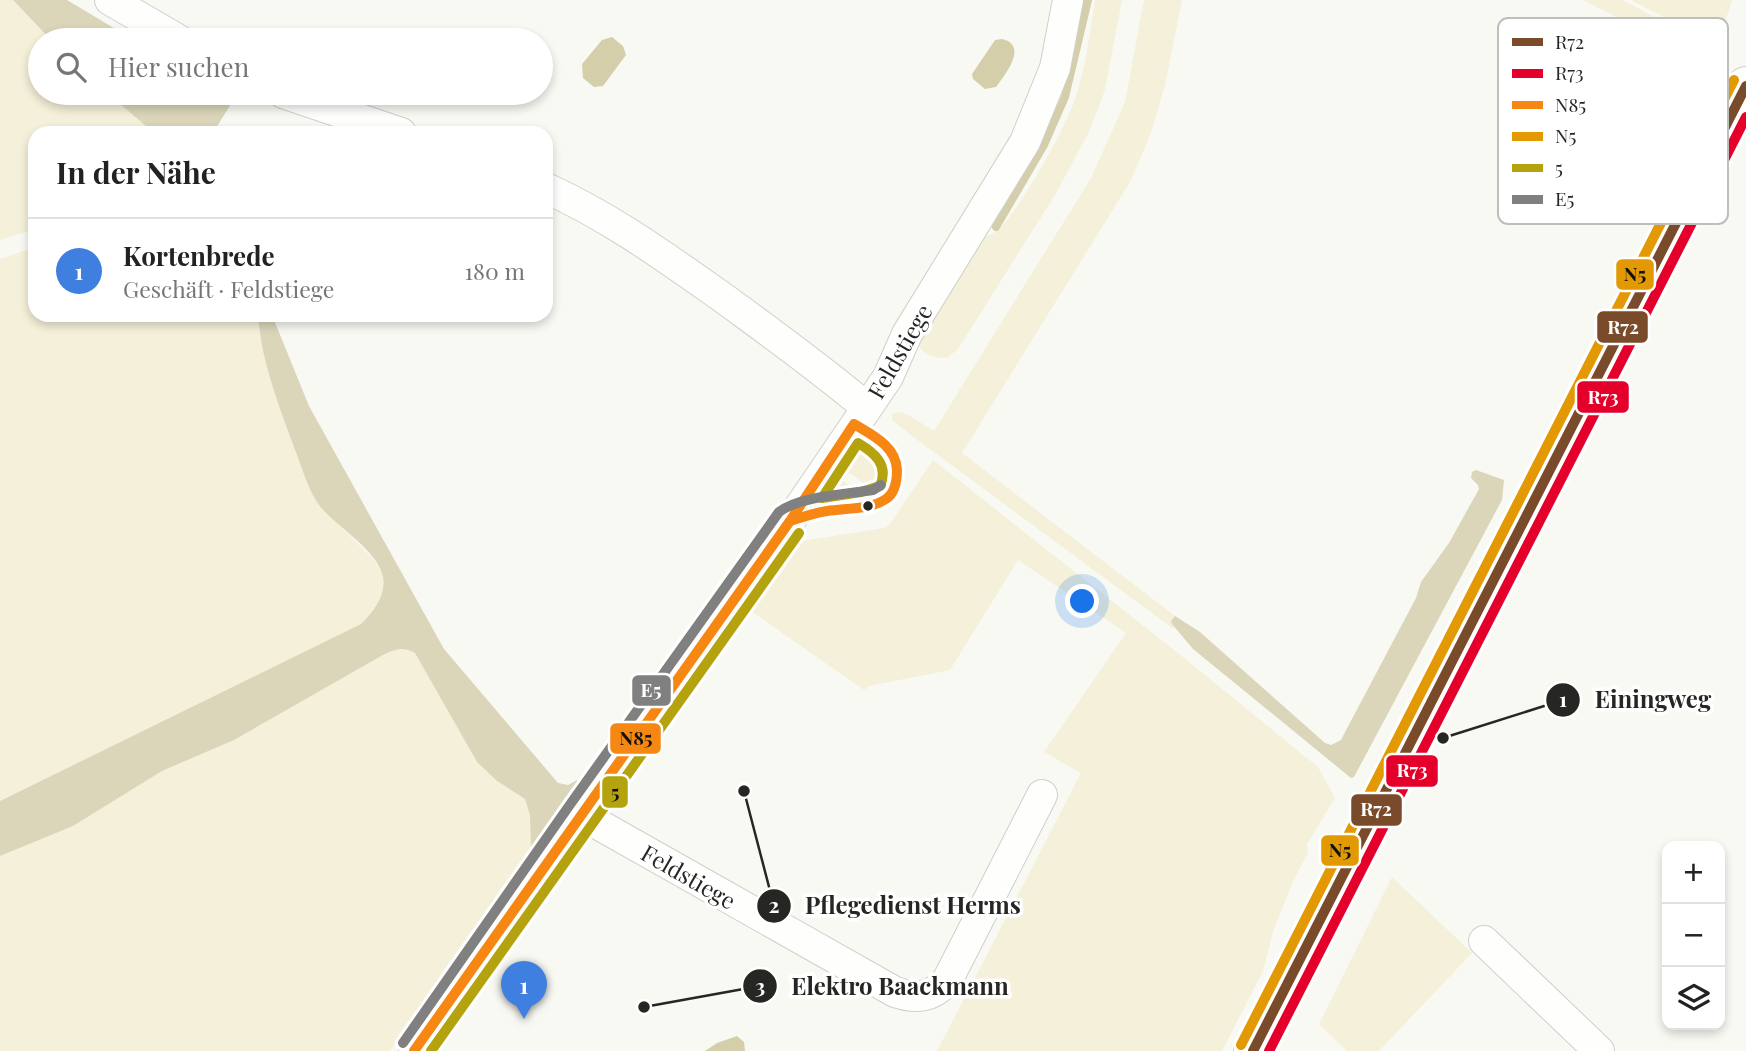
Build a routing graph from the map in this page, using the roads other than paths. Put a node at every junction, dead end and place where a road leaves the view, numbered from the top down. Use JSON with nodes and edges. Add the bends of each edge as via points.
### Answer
{"nodes":[{"id":1,"x":110,"y":0,"type":"edge"},
{"id":2,"x":1068,"y":0,"type":"edge"},
{"id":3,"x":158,"y":28,"type":"edge"},
{"id":4,"x":1746,"y":86,"type":"edge"},
{"id":5,"x":318,"y":105,"type":"edge"},
{"id":6,"x":1728,"y":121,"type":"edge"},
{"id":7,"x":380,"y":126,"type":"edge"},
{"id":8,"x":553,"y":191,"type":"edge"},
{"id":9,"x":1675,"y":224,"type":"edge"},
{"id":10,"x":866,"y":407,"type":"junction"},
{"id":11,"x":1042,"y":795,"type":"dead end"},
{"id":12,"x":580,"y":814,"type":"junction"},
{"id":13,"x":1484,"y":941,"type":"dead end"},
{"id":14,"x":414,"y":1051,"type":"edge"},
{"id":15,"x":1253,"y":1051,"type":"edge"},
{"id":16,"x":1599,"y":1051,"type":"edge"}],
"edges":[{"from":1,"to":3,"type":"street"},
{"from":2,"to":10,"type":"street","name":"Feldstiege","via":[[1055,68],[1025,142]]},
{"from":4,"to":6,"type":"main road"},
{"from":5,"to":7,"type":"street"},
{"from":8,"to":10,"type":"street","via":[[635,236],[818,366]]},
{"from":9,"to":15,"type":"main road"},
{"from":10,"to":12,"type":"street","name":"Feldstiege"},
{"from":11,"to":12,"type":"street","name":"Feldstiege","via":[[947,981],[926,996],[895,992]]},
{"from":12,"to":14,"type":"street","name":"Feldstiege"},
{"from":13,"to":16,"type":"street"}]}
